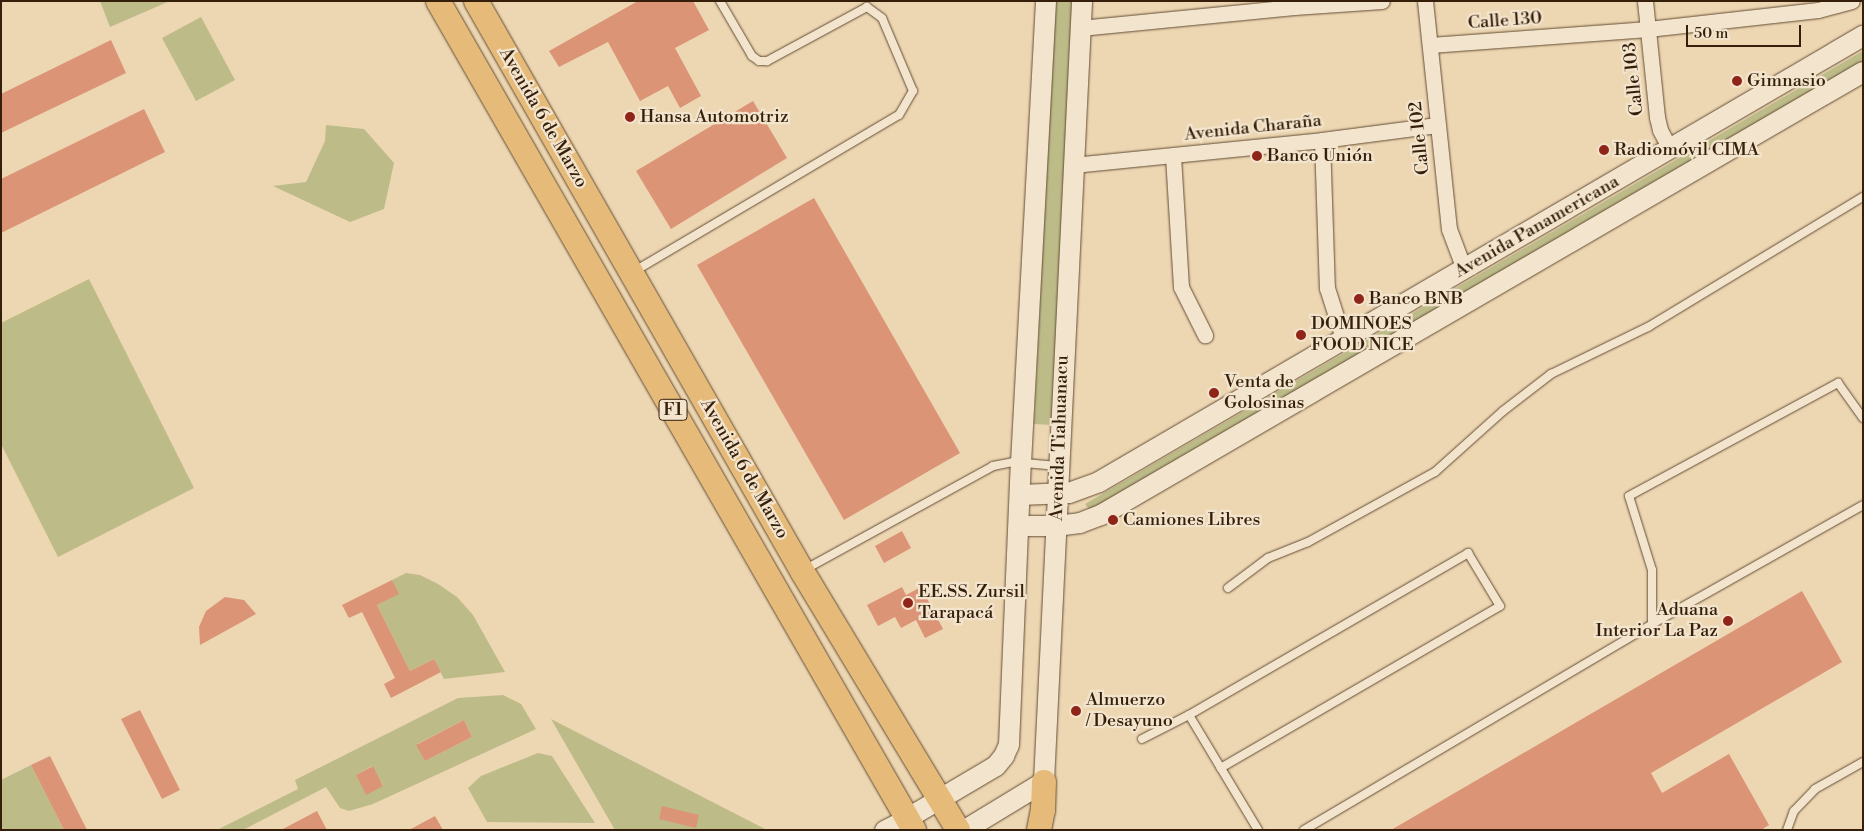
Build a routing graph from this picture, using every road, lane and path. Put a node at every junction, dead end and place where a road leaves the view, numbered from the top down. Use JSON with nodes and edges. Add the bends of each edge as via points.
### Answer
{"nodes":[{"id":1,"x":438,"y":1,"type":"edge"},
{"id":2,"x":476,"y":1,"type":"edge"},
{"id":3,"x":720,"y":1,"type":"edge"},
{"id":4,"x":1046,"y":1,"type":"edge"},
{"id":5,"x":1082,"y":1,"type":"edge"},
{"id":6,"x":1382,"y":1,"type":"edge"},
{"id":7,"x":1425,"y":1,"type":"edge"},
{"id":8,"x":1645,"y":1,"type":"edge"},
{"id":9,"x":1852,"y":1,"type":"edge"},
{"id":10,"x":1294,"y":4,"type":"edge"},
{"id":11,"x":1080,"y":28,"type":"junction"},
{"id":12,"x":1648,"y":29,"type":"junction"},
{"id":13,"x":1863,"y":36,"type":"edge"},
{"id":14,"x":1430,"y":45,"type":"junction"},
{"id":15,"x":1863,"y":72,"type":"edge"},
{"id":16,"x":1437,"y":125,"type":"junction"},
{"id":17,"x":1322,"y":140,"type":"junction"},
{"id":18,"x":1670,"y":149,"type":"junction"},
{"id":19,"x":1173,"y":156,"type":"junction"},
{"id":20,"x":1073,"y":166,"type":"junction"},
{"id":21,"x":1863,"y":197,"type":"edge"},
{"id":22,"x":1464,"y":269,"type":"junction"},
{"id":23,"x":631,"y":273,"type":"junction"},
{"id":24,"x":1205,"y":335,"type":"dead end"},
{"id":25,"x":1343,"y":338,"type":"junction"},
{"id":26,"x":1863,"y":418,"type":"edge"},
{"id":27,"x":1021,"y":463,"type":"junction"},
{"id":28,"x":1058,"y":466,"type":"junction"},
{"id":29,"x":1020,"y":495,"type":"junction"},
{"id":30,"x":1057,"y":495,"type":"junction"},
{"id":31,"x":1863,"y":505,"type":"edge"},
{"id":32,"x":1019,"y":526,"type":"junction"},
{"id":33,"x":1056,"y":526,"type":"junction"},
{"id":34,"x":802,"y":571,"type":"junction"},
{"id":35,"x":1228,"y":588,"type":"dead end"},
{"id":36,"x":1652,"y":624,"type":"junction"},
{"id":37,"x":1189,"y":715,"type":"junction"},
{"id":38,"x":1142,"y":739,"type":"dead end"},
{"id":39,"x":1863,"y":762,"type":"edge"},
{"id":40,"x":1220,"y":768,"type":"junction"},
{"id":41,"x":1044,"y":782,"type":"junction"},
{"id":42,"x":940,"y":799,"type":"junction"},
{"id":43,"x":911,"y":824,"type":"edge"},
{"id":44,"x":884,"y":830,"type":"edge"},
{"id":45,"x":958,"y":830,"type":"edge"},
{"id":46,"x":965,"y":830,"type":"edge"},
{"id":47,"x":1039,"y":830,"type":"edge"},
{"id":48,"x":1258,"y":830,"type":"edge"},
{"id":49,"x":1304,"y":830,"type":"edge"},
{"id":50,"x":1787,"y":830,"type":"edge"}],
"edges":[{"from":1,"to":43,"type":"highway","name":"Avenida 6 de Marzo","number":"F1"},
{"from":2,"to":23,"type":"highway","name":"Avenida 6 de Marzo","number":"F1"},
{"from":3,"to":23,"type":"lane","via":[[752,56],[759,61],[767,61],[867,7],[882,18],[913,91],[899,115]]},
{"from":4,"to":27,"type":"main road","name":"Avenida Tiahuanacu"},
{"from":5,"to":11,"type":"main road","name":"Avenida Tiahuanacu"},
{"from":6,"to":10,"type":"street"},
{"from":7,"to":14,"type":"street","name":"Calle 102"},
{"from":8,"to":12,"type":"street","name":"Calle 103"},
{"from":9,"to":12,"type":"street","name":"Calle 130","via":[[1818,10]]},
{"from":10,"to":11,"type":"street"},
{"from":11,"to":20,"type":"main road","name":"Avenida Tiahuanacu"},
{"from":12,"to":14,"type":"street","name":"Calle 130"},
{"from":12,"to":18,"type":"street","name":"Calle 103","via":[[1657,117]]},
{"from":13,"to":18,"type":"main road","name":"Avenida Panamericana"},
{"from":14,"to":16,"type":"street","name":"Calle 102"},
{"from":15,"to":33,"type":"main road","name":"Avenida Panamericana","via":[[1101,515]]},
{"from":16,"to":17,"type":"street","name":"Avenida Charaña"},
{"from":16,"to":22,"type":"street","name":"Calle 102","via":[[1449,229]]},
{"from":17,"to":19,"type":"street","name":"Avenida Charaña"},
{"from":17,"to":25,"type":"street","via":[[1327,288]]},
{"from":18,"to":22,"type":"main road","name":"Avenida Panamericana"},
{"from":19,"to":20,"type":"street","name":"Avenida Charaña"},
{"from":19,"to":24,"type":"street","via":[[1181,287]]},
{"from":20,"to":28,"type":"main road","name":"Avenida Tiahuanacu"},
{"from":21,"to":35,"type":"lane","via":[[1648,327],[1551,374],[1503,411],[1435,472],[1308,542],[1268,558]]},
{"from":22,"to":25,"type":"main road","name":"Avenida Panamericana"},
{"from":23,"to":34,"type":"highway","name":"Avenida 6 de Marzo","number":"F1"},
{"from":25,"to":30,"type":"main road","name":"Avenida Panamericana","via":[[1099,482]]},
{"from":26,"to":36,"type":"lane","via":[[1838,383],[1629,496],[1652,570]]},
{"from":27,"to":28,"type":"lane"},
{"from":27,"to":29,"type":"main road","name":"Avenida Tiahuanacu"},
{"from":27,"to":34,"type":"lane","via":[[993,466]]},
{"from":28,"to":30,"type":"main road","name":"Avenida Tiahuanacu"},
{"from":29,"to":30,"type":"main road","name":"Avenida Panamericana"},
{"from":29,"to":32,"type":"main road","name":"Avenida Tiahuanacu"},
{"from":30,"to":33,"type":"main road","name":"Avenida Tiahuanacu"},
{"from":31,"to":36,"type":"lane"},
{"from":32,"to":33,"type":"main road","name":"Avenida Panamericana"},
{"from":32,"to":42,"type":"main road","name":"Avenida Tiahuanacu","via":[[1009,745],[996,766]]},
{"from":33,"to":41,"type":"main road","name":"Avenida Tiahuanacu"},
{"from":34,"to":42,"type":"highway","name":"Avenida 6 de Marzo","number":"F1"},
{"from":36,"to":49,"type":"lane"},
{"from":37,"to":38,"type":"lane"},
{"from":37,"to":40,"type":"lane"},
{"from":37,"to":40,"type":"lane","via":[[1468,554],[1500,606]]},
{"from":39,"to":50,"type":"lane","via":[[1815,789],[1794,811]]},
{"from":40,"to":48,"type":"lane"},
{"from":41,"to":46,"type":"main road"},
{"from":41,"to":47,"type":"highway"},
{"from":42,"to":43,"type":"main road","name":"Avenida Tiahuanacu"},
{"from":42,"to":45,"type":"highway","name":"Avenida 6 de Marzo","number":"F1"},
{"from":43,"to":44,"type":"street"}]}
